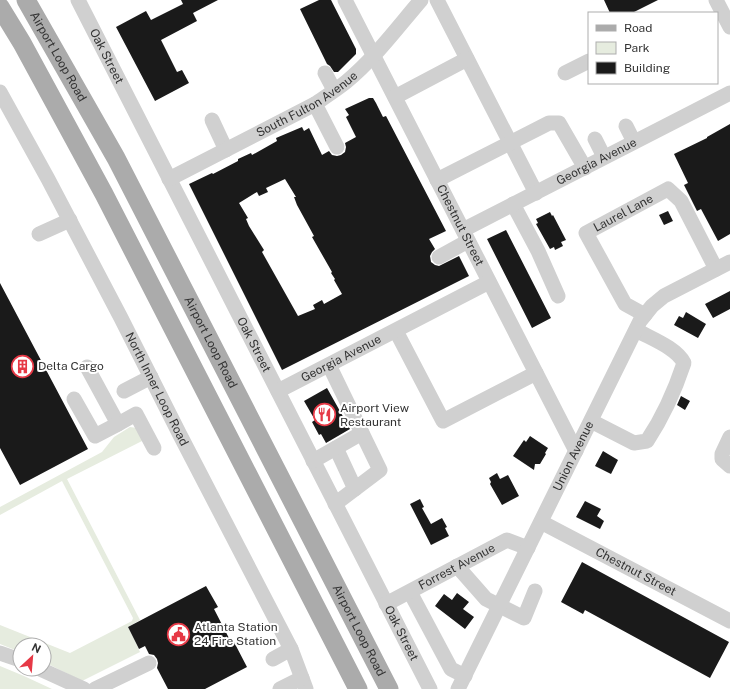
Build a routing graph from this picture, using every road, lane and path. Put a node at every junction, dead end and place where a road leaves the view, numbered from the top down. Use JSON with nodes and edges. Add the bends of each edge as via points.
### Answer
{"nodes":[{"id":1,"x":26,"y":0,"type":"edge"},
{"id":2,"x":78,"y":0,"type":"edge"},
{"id":3,"x":345,"y":0,"type":"edge"},
{"id":4,"x":421,"y":0,"type":"edge"},
{"id":5,"x":437,"y":0,"type":"edge"},
{"id":6,"x":716,"y":0,"type":"edge"},
{"id":7,"x":0,"y":7,"type":"edge"},
{"id":8,"x":728,"y":19,"type":"edge"},
{"id":9,"x":374,"y":56,"type":"junction"},
{"id":10,"x":467,"y":59,"type":"junction"},
{"id":11,"x":588,"y":62,"type":"edge"},
{"id":12,"x":325,"y":73,"type":"dead end"},
{"id":13,"x":565,"y":73,"type":"dead end"},
{"id":14,"x":334,"y":90,"type":"junction"},
{"id":15,"x":0,"y":92,"type":"edge"},
{"id":16,"x":730,"y":93,"type":"edge"},
{"id":17,"x":395,"y":97,"type":"junction"},
{"id":18,"x":315,"y":104,"type":"junction"},
{"id":19,"x":212,"y":120,"type":"dead end"},
{"id":20,"x":626,"y":126,"type":"dead end"},
{"id":21,"x":595,"y":139,"type":"dead end"},
{"id":22,"x":510,"y":142,"type":"junction"},
{"id":23,"x":634,"y":142,"type":"junction"},
{"id":24,"x":337,"y":147,"type":"dead end"},
{"id":25,"x":226,"y":150,"type":"junction"},
{"id":26,"x":604,"y":157,"type":"junction"},
{"id":27,"x":585,"y":168,"type":"junction"},
{"id":28,"x":169,"y":179,"type":"junction"},
{"id":29,"x":437,"y":180,"type":"junction"},
{"id":30,"x":536,"y":193,"type":"junction"},
{"id":31,"x":513,"y":204,"type":"junction"},
{"id":32,"x":70,"y":220,"type":"junction"},
{"id":33,"x":39,"y":234,"type":"dead end"},
{"id":34,"x":465,"y":236,"type":"junction"},
{"id":35,"x":439,"y":257,"type":"dead end"},
{"id":36,"x":730,"y":262,"type":"edge"},
{"id":37,"x":716,"y":269,"type":"junction"},
{"id":38,"x":490,"y":282,"type":"junction"},
{"id":39,"x":558,"y":296,"type":"dead end"},
{"id":40,"x":645,"y":315,"type":"junction"},
{"id":41,"x":636,"y":330,"type":"junction"},
{"id":42,"x":396,"y":331,"type":"junction"},
{"id":43,"x":329,"y":365,"type":"junction"},
{"id":44,"x":87,"y":367,"type":"dead end"},
{"id":45,"x":536,"y":373,"type":"junction"},
{"id":46,"x":151,"y":376,"type":"junction"},
{"id":47,"x":278,"y":391,"type":"junction"},
{"id":48,"x":124,"y":392,"type":"dead end"},
{"id":49,"x":74,"y":399,"type":"dead end"},
{"id":50,"x":591,"y":421,"type":"junction"},
{"id":51,"x":118,"y":424,"type":"junction"},
{"id":52,"x":362,"y":433,"type":"junction"},
{"id":53,"x":730,"y":436,"type":"edge"},
{"id":54,"x":154,"y":448,"type":"dead end"},
{"id":55,"x":336,"y":448,"type":"junction"},
{"id":56,"x":576,"y":451,"type":"junction"},
{"id":57,"x":313,"y":461,"type":"junction"},
{"id":58,"x":730,"y":466,"type":"edge"},
{"id":59,"x":355,"y":489,"type":"junction"},
{"id":60,"x":335,"y":504,"type":"junction"},
{"id":61,"x":541,"y":522,"type":"junction"},
{"id":62,"x":528,"y":548,"type":"junction"},
{"id":63,"x":457,"y":566,"type":"junction"},
{"id":64,"x":535,"y":591,"type":"dead end"},
{"id":65,"x":410,"y":592,"type":"junction"},
{"id":66,"x":386,"y":604,"type":"junction"},
{"id":67,"x":500,"y":605,"type":"junction"},
{"id":68,"x":730,"y":621,"type":"edge"},
{"id":69,"x":291,"y":649,"type":"junction"},
{"id":70,"x":0,"y":653,"type":"edge"},
{"id":71,"x":12,"y":657,"type":"edge"},
{"id":72,"x":273,"y":659,"type":"dead end"},
{"id":73,"x":149,"y":663,"type":"dead end"},
{"id":74,"x":52,"y":674,"type":"edge"},
{"id":75,"x":304,"y":683,"type":"edge"},
{"id":76,"x":461,"y":683,"type":"edge"},
{"id":77,"x":84,"y":689,"type":"edge"},
{"id":78,"x":95,"y":689,"type":"edge"},
{"id":79,"x":280,"y":689,"type":"edge"},
{"id":80,"x":358,"y":689,"type":"edge"},
{"id":81,"x":389,"y":689,"type":"edge"},
{"id":82,"x":430,"y":689,"type":"edge"}],
"edges":[{"from":1,"to":81,"type":"main road","name":"Airport Loop Road","via":[[116,158]]},
{"from":2,"to":28,"type":"street","name":"Oak Street"},
{"from":3,"to":9,"type":"street","name":"Chestnut Street"},
{"from":4,"to":9,"type":"street","name":"South Fulton Avenue"},
{"from":5,"to":10,"type":"street"},
{"from":6,"to":8,"type":"street"},
{"from":7,"to":80,"type":"main road","name":"Airport Loop Road","via":[[104,194]]},
{"from":9,"to":14,"type":"street","name":"South Fulton Avenue"},
{"from":9,"to":17,"type":"street","name":"Chestnut Street"},
{"from":10,"to":17,"type":"street"},
{"from":10,"to":22,"type":"street"},
{"from":11,"to":13,"type":"street"},
{"from":12,"to":14,"type":"street"},
{"from":14,"to":18,"type":"street","name":"South Fulton Avenue"},
{"from":15,"to":32,"type":"street","name":"North Inner Loop Road"},
{"from":16,"to":23,"type":"street","name":"Georgia Avenue"},
{"from":17,"to":29,"type":"street","name":"Chestnut Street"},
{"from":18,"to":24,"type":"street"},
{"from":18,"to":25,"type":"street","name":"South Fulton Avenue"},
{"from":19,"to":25,"type":"street"},
{"from":20,"to":23,"type":"street"},
{"from":21,"to":26,"type":"street"},
{"from":22,"to":27,"type":"street","via":[[549,123],[559,123]]},
{"from":22,"to":29,"type":"street"},
{"from":22,"to":30,"type":"street"},
{"from":23,"to":26,"type":"street","name":"Georgia Avenue"},
{"from":25,"to":28,"type":"street","name":"South Fulton Avenue"},
{"from":26,"to":27,"type":"street","name":"Georgia Avenue"},
{"from":27,"to":30,"type":"street","name":"Georgia Avenue"},
{"from":28,"to":47,"type":"street","name":"Oak Street"},
{"from":29,"to":34,"type":"street","name":"Chestnut Street"},
{"from":30,"to":31,"type":"street","name":"Georgia Avenue"},
{"from":31,"to":34,"type":"street","name":"Georgia Avenue"},
{"from":31,"to":39,"type":"street"},
{"from":32,"to":33,"type":"street"},
{"from":32,"to":46,"type":"street","name":"North Inner Loop Road"},
{"from":34,"to":35,"type":"street","name":"Georgia Avenue"},
{"from":34,"to":38,"type":"street","name":"Chestnut Street"},
{"from":36,"to":37,"type":"street","name":"Union Avenue"},
{"from":37,"to":40,"type":"street","name":"Union Avenue","via":[[664,296]]},
{"from":37,"to":40,"type":"street","name":"Laurel Lane","via":[[681,201],[668,189],[586,233],[625,304]]},
{"from":38,"to":42,"type":"street","name":"Georgia Avenue"},
{"from":38,"to":45,"type":"street","name":"Chestnut Street"},
{"from":40,"to":41,"type":"street","name":"Union Avenue"},
{"from":41,"to":50,"type":"street","name":"Union Avenue"},
{"from":41,"to":50,"type":"street","via":[[665,345],[681,357],[684,364],[658,425],[647,440],[634,443]]},
{"from":42,"to":43,"type":"street","name":"Georgia Avenue"},
{"from":42,"to":45,"type":"street","via":[[443,421]]},
{"from":43,"to":47,"type":"street","name":"Georgia Avenue"},
{"from":43,"to":52,"type":"street"},
{"from":44,"to":51,"type":"street"},
{"from":45,"to":56,"type":"street","name":"Chestnut Street"},
{"from":46,"to":48,"type":"street"},
{"from":46,"to":69,"type":"street","name":"North Inner Loop Road"},
{"from":47,"to":57,"type":"street","name":"Oak Street"},
{"from":49,"to":51,"type":"street","via":[[95,436]]},
{"from":50,"to":56,"type":"street","name":"Union Avenue"},
{"from":51,"to":54,"type":"street","via":[[136,414]]},
{"from":52,"to":55,"type":"street"},
{"from":52,"to":59,"type":"street","via":[[380,470]]},
{"from":53,"to":58,"type":"street","via":[[722,454],[722,459]]},
{"from":55,"to":57,"type":"street"},
{"from":55,"to":59,"type":"street"},
{"from":56,"to":61,"type":"street","name":"Union Avenue"},
{"from":57,"to":60,"type":"street","name":"Oak Street"},
{"from":59,"to":60,"type":"street"},
{"from":60,"to":66,"type":"street","name":"Oak Street"},
{"from":61,"to":62,"type":"street","name":"Union Avenue"},
{"from":61,"to":68,"type":"street","name":"Chestnut Street"},
{"from":62,"to":63,"type":"street","name":"Forrest Avenue","via":[[507,540]]},
{"from":62,"to":67,"type":"street","name":"Union Avenue"},
{"from":63,"to":65,"type":"street","name":"Forrest Avenue"},
{"from":63,"to":67,"type":"street","via":[[486,599]]},
{"from":64,"to":67,"type":"street","via":[[524,618]]},
{"from":65,"to":66,"type":"street","name":"Forrest Avenue"},
{"from":65,"to":76,"type":"street"},
{"from":66,"to":82,"type":"street","name":"Oak Street"},
{"from":67,"to":76,"type":"street","name":"Union Avenue"},
{"from":69,"to":72,"type":"street"},
{"from":69,"to":75,"type":"street","name":"North Inner Loop Road"},
{"from":70,"to":71,"type":"street"},
{"from":73,"to":78,"type":"street"},
{"from":74,"to":77,"type":"street"},
{"from":75,"to":79,"type":"street"}]}
